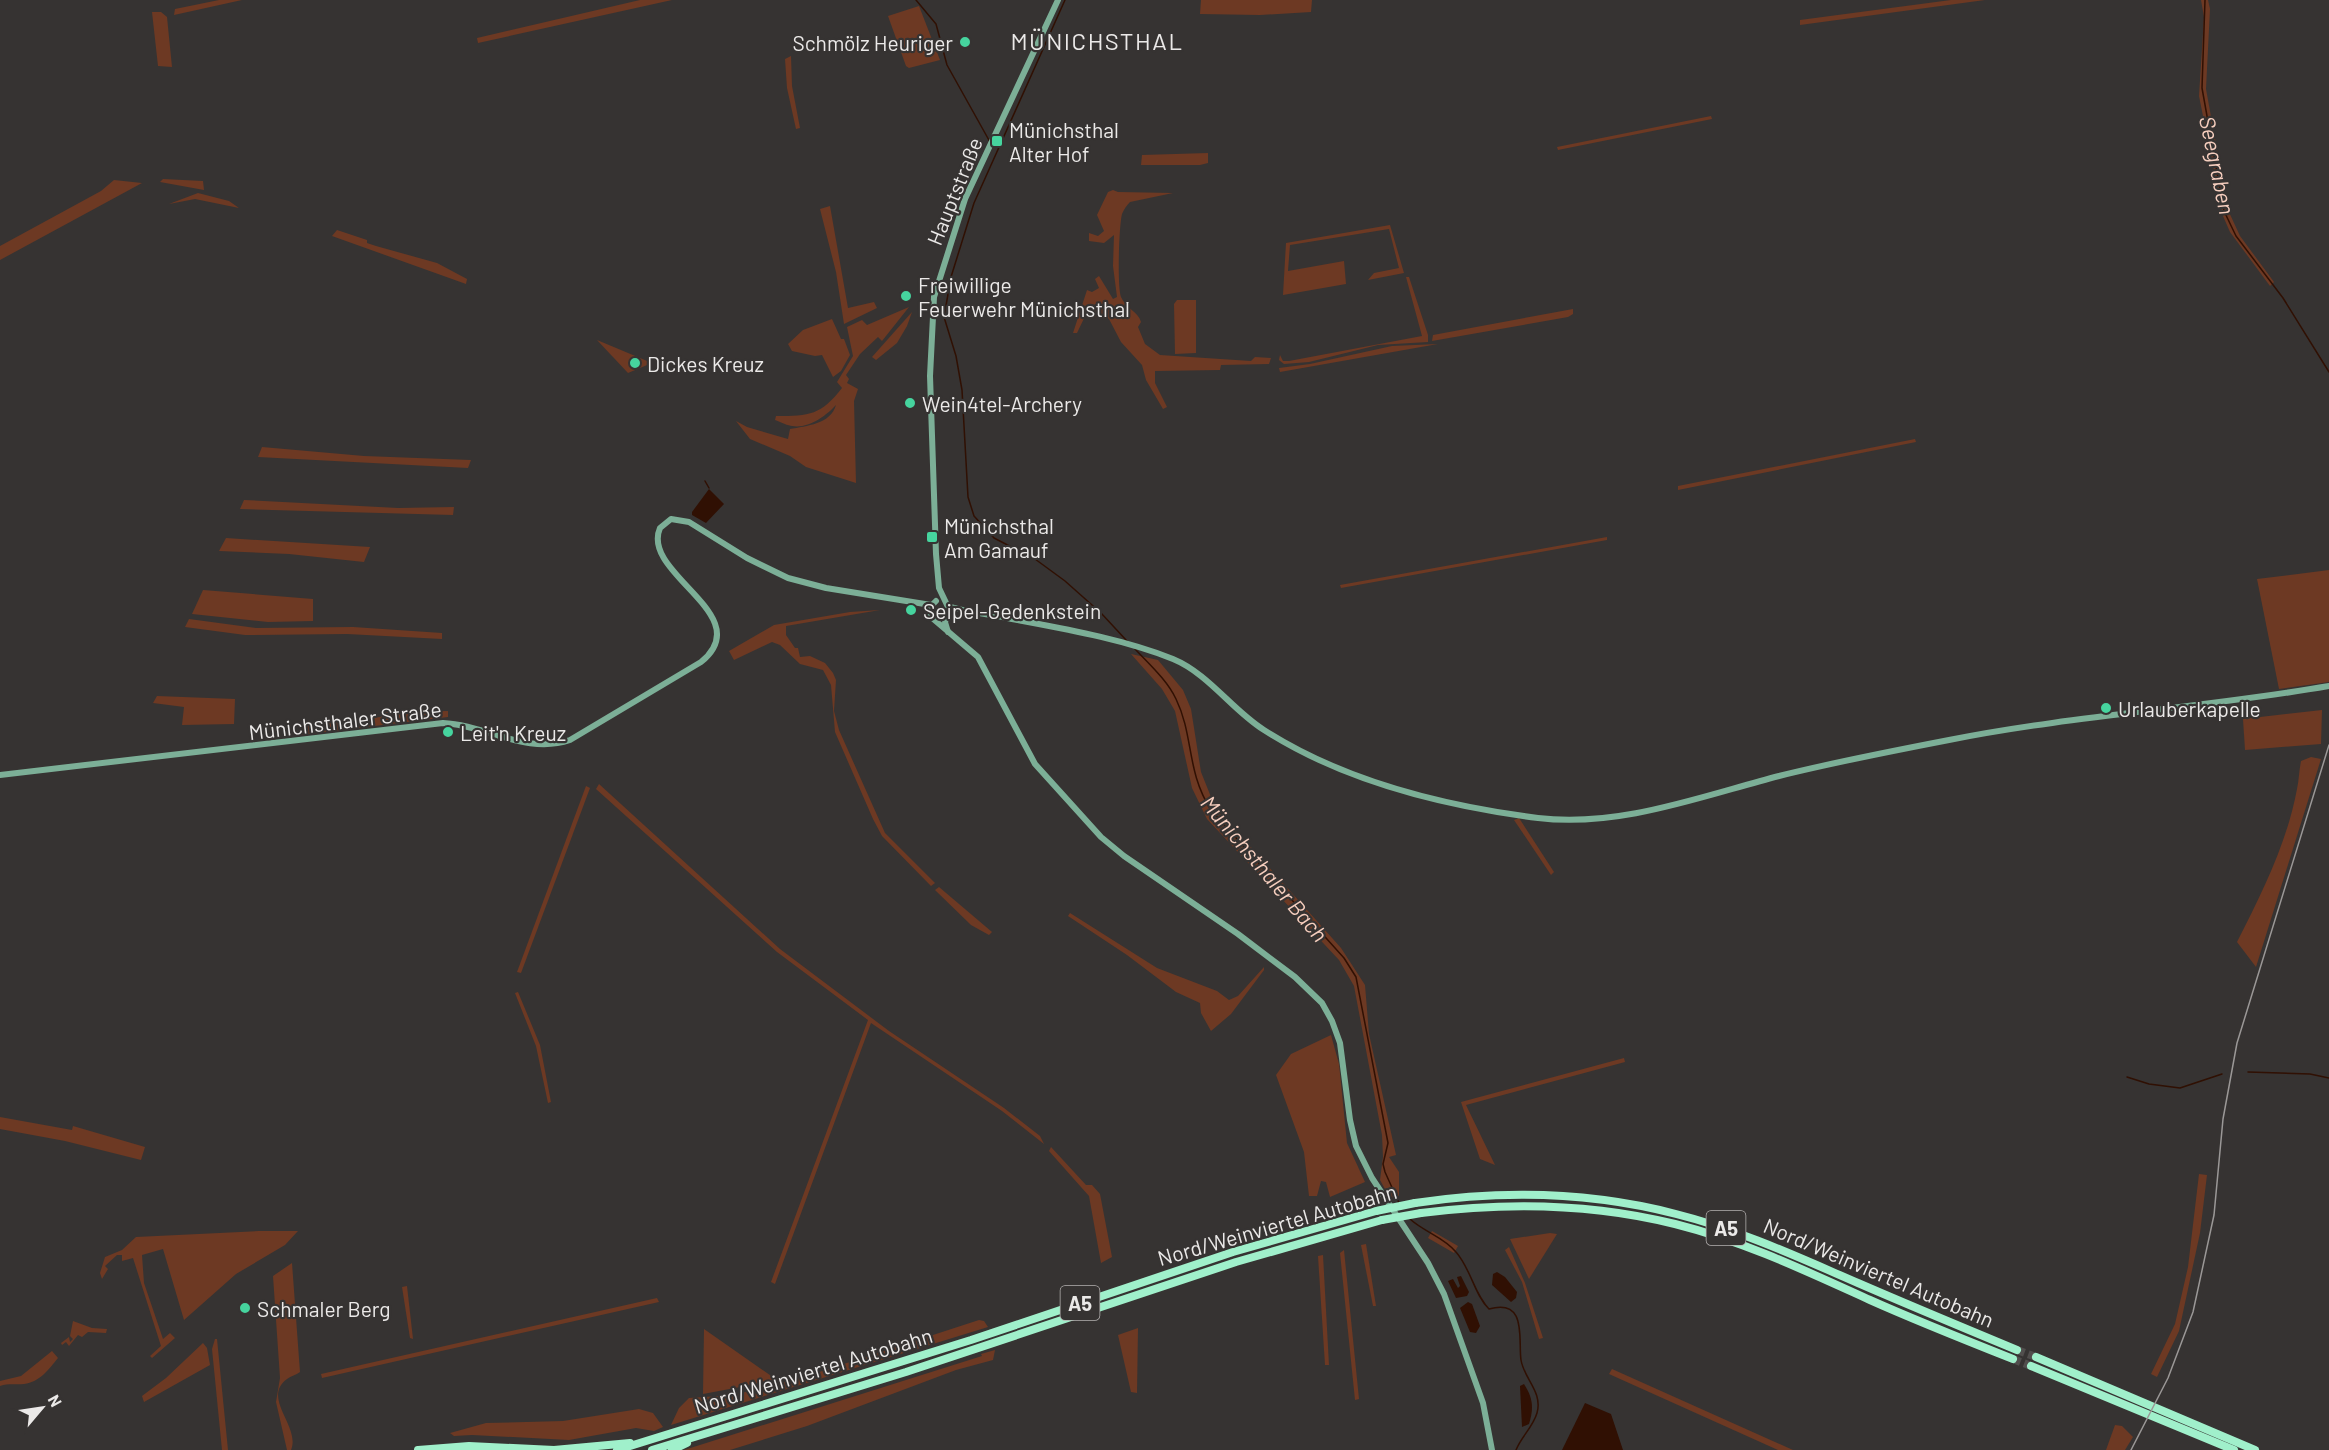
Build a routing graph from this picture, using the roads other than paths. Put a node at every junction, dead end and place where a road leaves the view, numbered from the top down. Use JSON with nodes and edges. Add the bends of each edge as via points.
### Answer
{"nodes":[{"id":1,"x":1058,"y":0,"type":"edge"},
{"id":2,"x":939,"y":588,"type":"junction"},
{"id":3,"x":915,"y":603,"type":"junction"},
{"id":4,"x":933,"y":603,"type":"junction"},
{"id":5,"x":946,"y":604,"type":"junction"},
{"id":6,"x":965,"y":610,"type":"junction"},
{"id":7,"x":932,"y":617,"type":"junction"},
{"id":8,"x":946,"y":617,"type":"junction"},
{"id":9,"x":953,"y":636,"type":"junction"},
{"id":10,"x":2329,"y":686,"type":"edge"},
{"id":11,"x":0,"y":775,"type":"edge"},
{"id":12,"x":2017,"y":1350,"type":"tunnel mouth"},
{"id":13,"x":2036,"y":1357,"type":"tunnel mouth"},
{"id":14,"x":2013,"y":1359,"type":"tunnel mouth"},
{"id":15,"x":2031,"y":1366,"type":"tunnel mouth"},
{"id":16,"x":706,"y":1433,"type":"junction"},
{"id":17,"x":643,"y":1441,"type":"junction"},
{"id":18,"x":418,"y":1450,"type":"edge"},
{"id":19,"x":617,"y":1450,"type":"edge"},
{"id":20,"x":652,"y":1450,"type":"edge"},
{"id":21,"x":672,"y":1450,"type":"edge"},
{"id":22,"x":1492,"y":1450,"type":"edge"},
{"id":23,"x":2235,"y":1450,"type":"edge"},
{"id":24,"x":2255,"y":1450,"type":"edge"}],
"edges":[{"from":1,"to":2,"type":"street","name":"Hauptstraße","via":[[958,216],[934,303],[930,376]]},
{"from":2,"to":4,"type":"street","name":"Hauptstraße"},
{"from":2,"to":5,"type":"street","name":"Hauptstraße"},
{"from":3,"to":4,"type":"street","name":"Münichsthaler Straße"},
{"from":3,"to":7,"type":"street","name":"Münichsthaler Straße"},
{"from":3,"to":11,"type":"street","name":"Münichsthaler Straße","via":[[788,578],[689,522],[671,519],[660,528],[657,546],[711,616],[716,632],[714,648],[701,662],[570,740],[553,745],[526,744],[464,726],[435,723]]},
{"from":4,"to":5,"type":"street","name":"Münichsthaler Straße"},
{"from":4,"to":7,"type":"street","name":"Hauptstraße"},
{"from":5,"to":6,"type":"street","name":"Münichsthaler Straße"},
{"from":5,"to":8,"type":"street"},
{"from":6,"to":8,"type":"street"},
{"from":6,"to":10,"type":"street","name":"Münichsthaler Straße","via":[[1139,648],[1189,667],[1261,729],[1351,772],[1441,802],[1562,819],[1650,809],[1845,761],[1981,734]]},
{"from":7,"to":8,"type":"street"},
{"from":7,"to":9,"type":"street","name":"Münichsthaler Straße"},
{"from":8,"to":9,"type":"street","via":[[946,629]]},
{"from":9,"to":22,"type":"street","name":"Münichsthaler Straße","via":[[978,657],[1035,764],[1101,837],[1270,958],[1308,988],[1327,1011],[1340,1043],[1356,1146],[1385,1201],[1436,1277],[1483,1403]]},
{"from":12,"to":17,"type":"highway","name":"Nord/Weinviertel Autobahn","number":"A5","bridge":true,"via":[[1754,1238],[1676,1214],[1612,1201],[1543,1195],[1477,1196],[1376,1211],[1233,1252],[961,1343]]},
{"from":13,"to":24,"type":"highway"},
{"from":14,"to":16,"type":"highway","name":"Nord/Weinviertel Autobahn","number":"A5","bridge":true,"via":[[1760,1252],[1674,1224],[1612,1212],[1482,1206],[1382,1220],[1236,1262],[906,1372]]},
{"from":15,"to":23,"type":"highway"},
{"from":16,"to":20,"type":"highway","name":"Nord/Weinviertel Autobahn","number":"A5"},
{"from":16,"to":21,"type":"highway"},
{"from":17,"to":18,"type":"highway","via":[[554,1450],[469,1446]]},
{"from":17,"to":19,"type":"highway","name":"Nord/Weinviertel Autobahn","number":"A5"}]}
